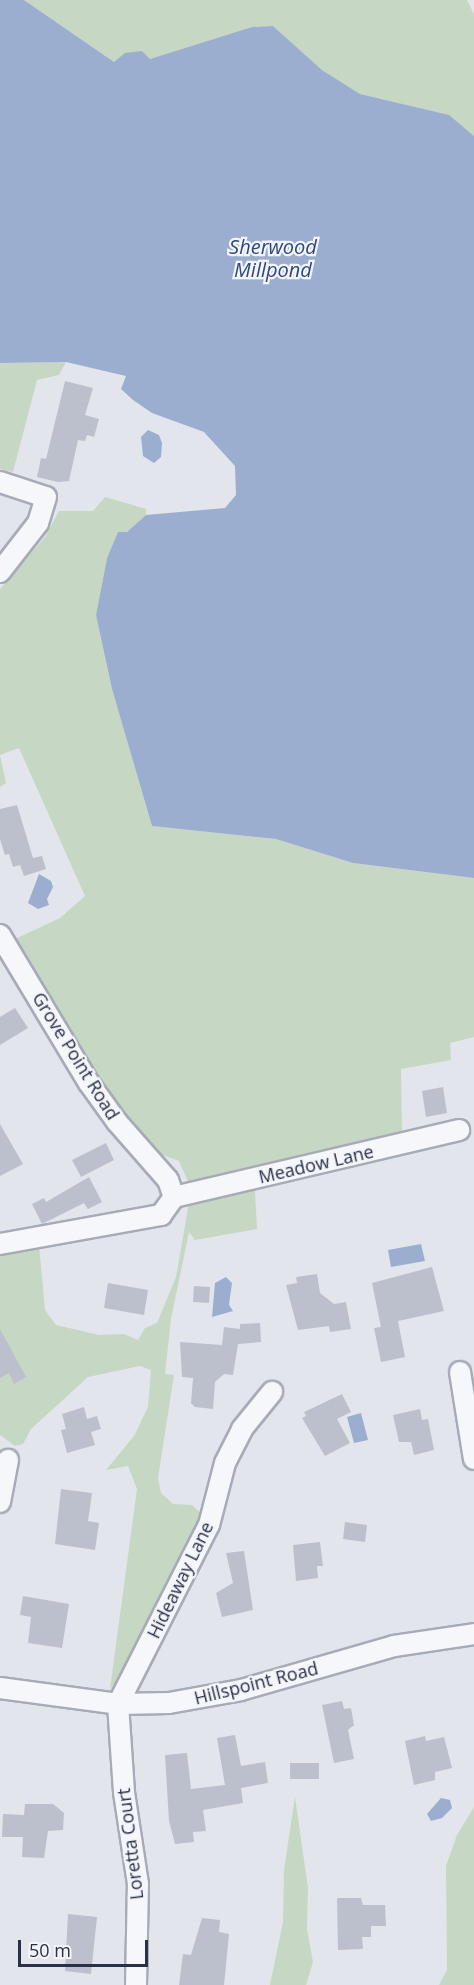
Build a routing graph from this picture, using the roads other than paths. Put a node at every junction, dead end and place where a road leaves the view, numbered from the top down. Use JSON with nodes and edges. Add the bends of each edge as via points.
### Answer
{"nodes":[{"id":1,"x":0,"y":482,"type":"edge"},
{"id":2,"x":0,"y":572,"type":"edge"},
{"id":3,"x":0,"y":934,"type":"edge"},
{"id":4,"x":459,"y":1130,"type":"dead end"},
{"id":5,"x":174,"y":1197,"type":"junction"},
{"id":6,"x":0,"y":1244,"type":"edge"},
{"id":7,"x":460,"y":1372,"type":"dead end"},
{"id":8,"x":272,"y":1392,"type":"dead end"},
{"id":9,"x":8,"y":1460,"type":"dead end"},
{"id":10,"x":474,"y":1460,"type":"edge"},
{"id":11,"x":0,"y":1502,"type":"edge"},
{"id":12,"x":474,"y":1634,"type":"edge"},
{"id":13,"x":0,"y":1688,"type":"edge"},
{"id":14,"x":118,"y":1704,"type":"junction"},
{"id":15,"x":136,"y":1985,"type":"edge"}],
"edges":[{"from":1,"to":2,"type":"street","via":[[46,497],[38,523]]},
{"from":3,"to":5,"type":"street","name":"Grove Point Road","via":[[89,1083],[168,1180]]},
{"from":4,"to":5,"type":"street","name":"Meadow Lane"},
{"from":5,"to":6,"type":"street","via":[[161,1215]]},
{"from":7,"to":10,"type":"street"},
{"from":8,"to":14,"type":"street","name":"Hideaway Lane","via":[[242,1429],[225,1463],[209,1525]]},
{"from":9,"to":11,"type":"street"},
{"from":12,"to":14,"type":"street","name":"Hillspoint Road","via":[[394,1646],[224,1694],[169,1703]]},
{"from":13,"to":14,"type":"street","name":"Hillspoint Road"},
{"from":14,"to":15,"type":"street","name":"Loretta Court","via":[[124,1792],[138,1884]]}]}
